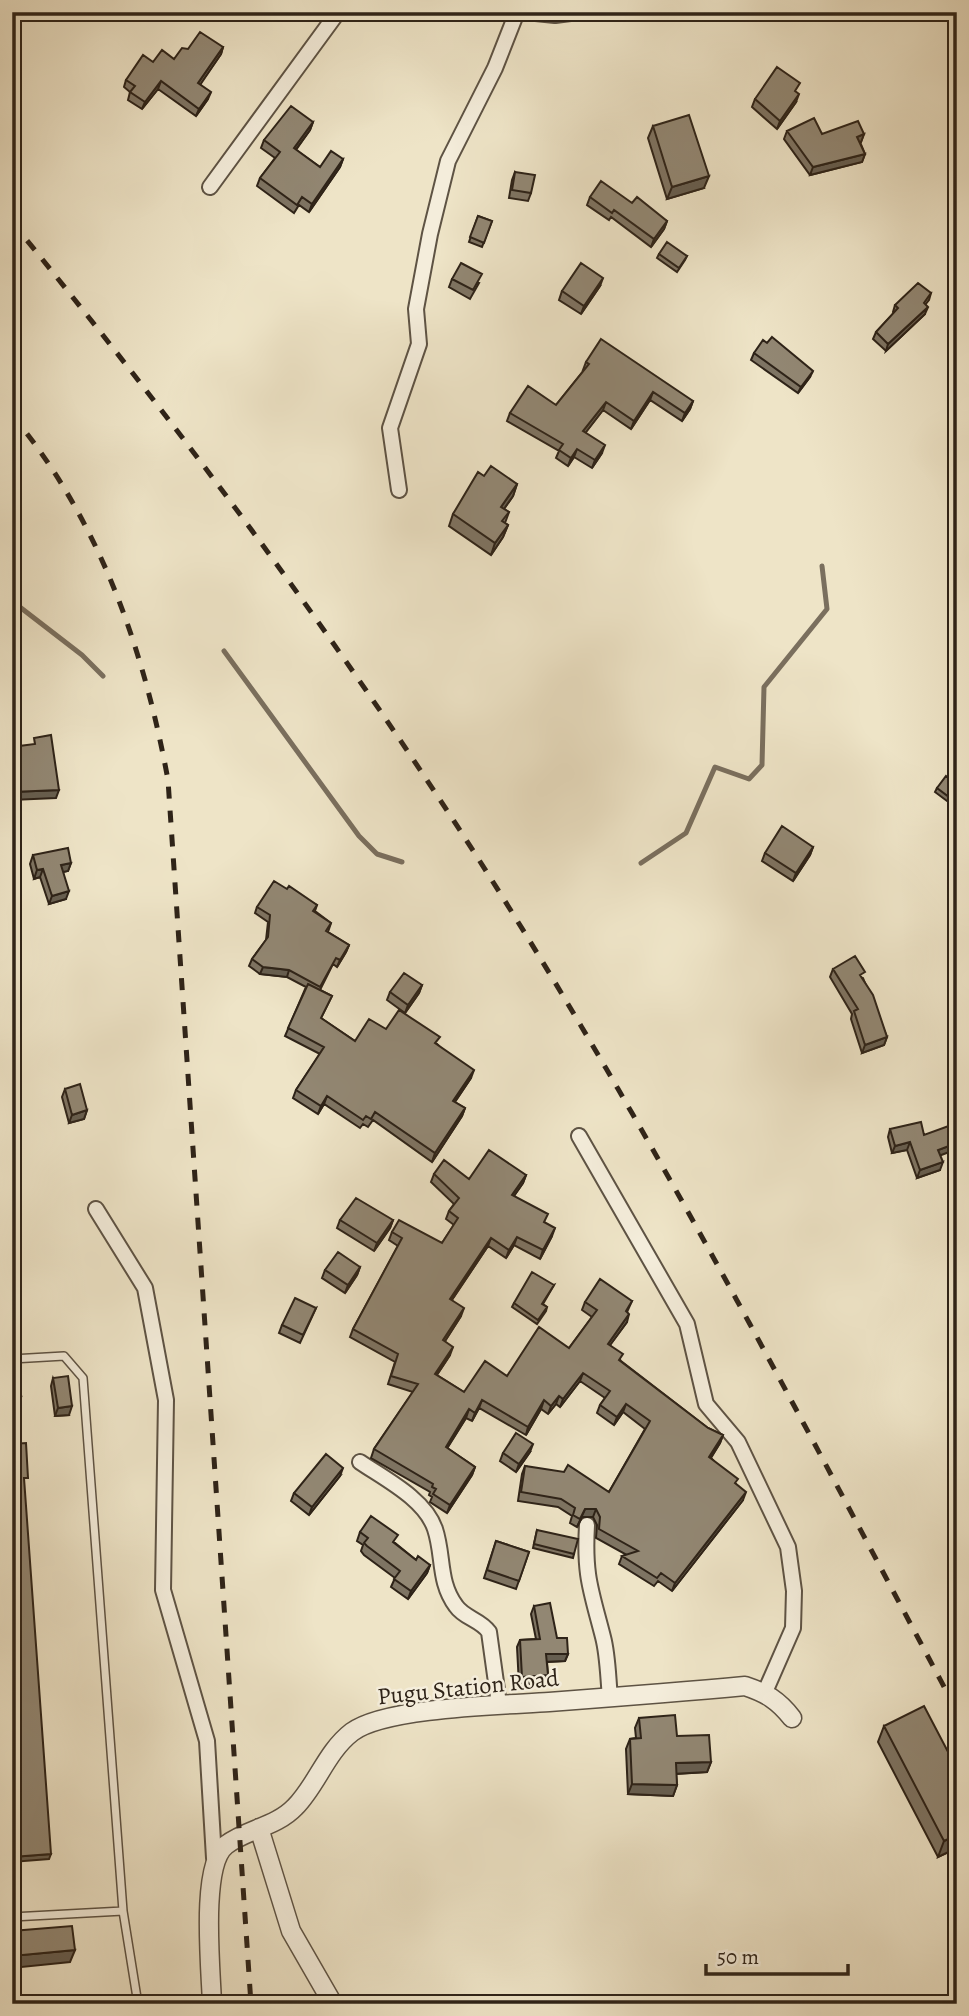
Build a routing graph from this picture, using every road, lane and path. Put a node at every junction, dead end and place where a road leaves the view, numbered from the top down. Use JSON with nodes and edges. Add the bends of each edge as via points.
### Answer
{"nodes":[{"id":1,"x":338,"y":12,"type":"edge"},
{"id":2,"x":517,"y":12,"type":"edge"},
{"id":3,"x":526,"y":12,"type":"edge"},
{"id":4,"x":578,"y":12,"type":"edge"},
{"id":5,"x":210,"y":187,"type":"dead end"},
{"id":6,"x":399,"y":490,"type":"dead end"},
{"id":7,"x":579,"y":1136,"type":"dead end"},
{"id":8,"x":96,"y":1209,"type":"dead end"},
{"id":9,"x":12,"y":1359,"type":"edge"},
{"id":10,"x":360,"y":1462,"type":"dead end"},
{"id":11,"x":587,"y":1525,"type":"dead end"},
{"id":12,"x":765,"y":1692,"type":"junction"},
{"id":13,"x":610,"y":1697,"type":"junction"},
{"id":14,"x":499,"y":1704,"type":"junction"},
{"id":15,"x":792,"y":1718,"type":"dead end"},
{"id":16,"x":259,"y":1828,"type":"junction"},
{"id":17,"x":214,"y":1858,"type":"junction"},
{"id":18,"x":123,"y":1912,"type":"junction"},
{"id":19,"x":12,"y":1917,"type":"edge"},
{"id":20,"x":138,"y":2004,"type":"edge"},
{"id":21,"x":212,"y":2004,"type":"edge"},
{"id":22,"x":333,"y":2004,"type":"edge"}],
"edges":[{"from":1,"to":5,"type":"street"},
{"from":2,"to":6,"type":"street","via":[[495,68],[448,161],[416,309],[419,344],[390,428]]},
{"from":3,"to":4,"type":"street"},
{"from":7,"to":12,"type":"street","via":[[687,1324],[706,1404],[738,1442],[788,1547],[793,1628]]},
{"from":8,"to":17,"type":"street","via":[[145,1288],[163,1388],[163,1590],[206,1741]]},
{"from":9,"to":18,"type":"lane","via":[[64,1356],[83,1378]]},
{"from":10,"to":14,"type":"street","via":[[428,1515],[435,1528],[444,1585],[456,1607],[489,1632]]},
{"from":11,"to":13,"type":"street","via":[[585,1566],[604,1639]]},
{"from":12,"to":13,"type":"street","name":"Pugu Station Road","via":[[745,1686]]},
{"from":12,"to":15,"type":"street"},
{"from":13,"to":14,"type":"street","name":"Pugu Station Road"},
{"from":14,"to":16,"type":"street","name":"Pugu Station Road","via":[[376,1719],[364,1725],[331,1753],[296,1807]]},
{"from":16,"to":17,"type":"street","name":"Pugu Station Road","via":[[225,1845]]},
{"from":16,"to":22,"type":"street","via":[[291,1931]]},
{"from":17,"to":21,"type":"street","via":[[209,1881]]},
{"from":18,"to":19,"type":"lane"},
{"from":18,"to":20,"type":"lane"}]}
